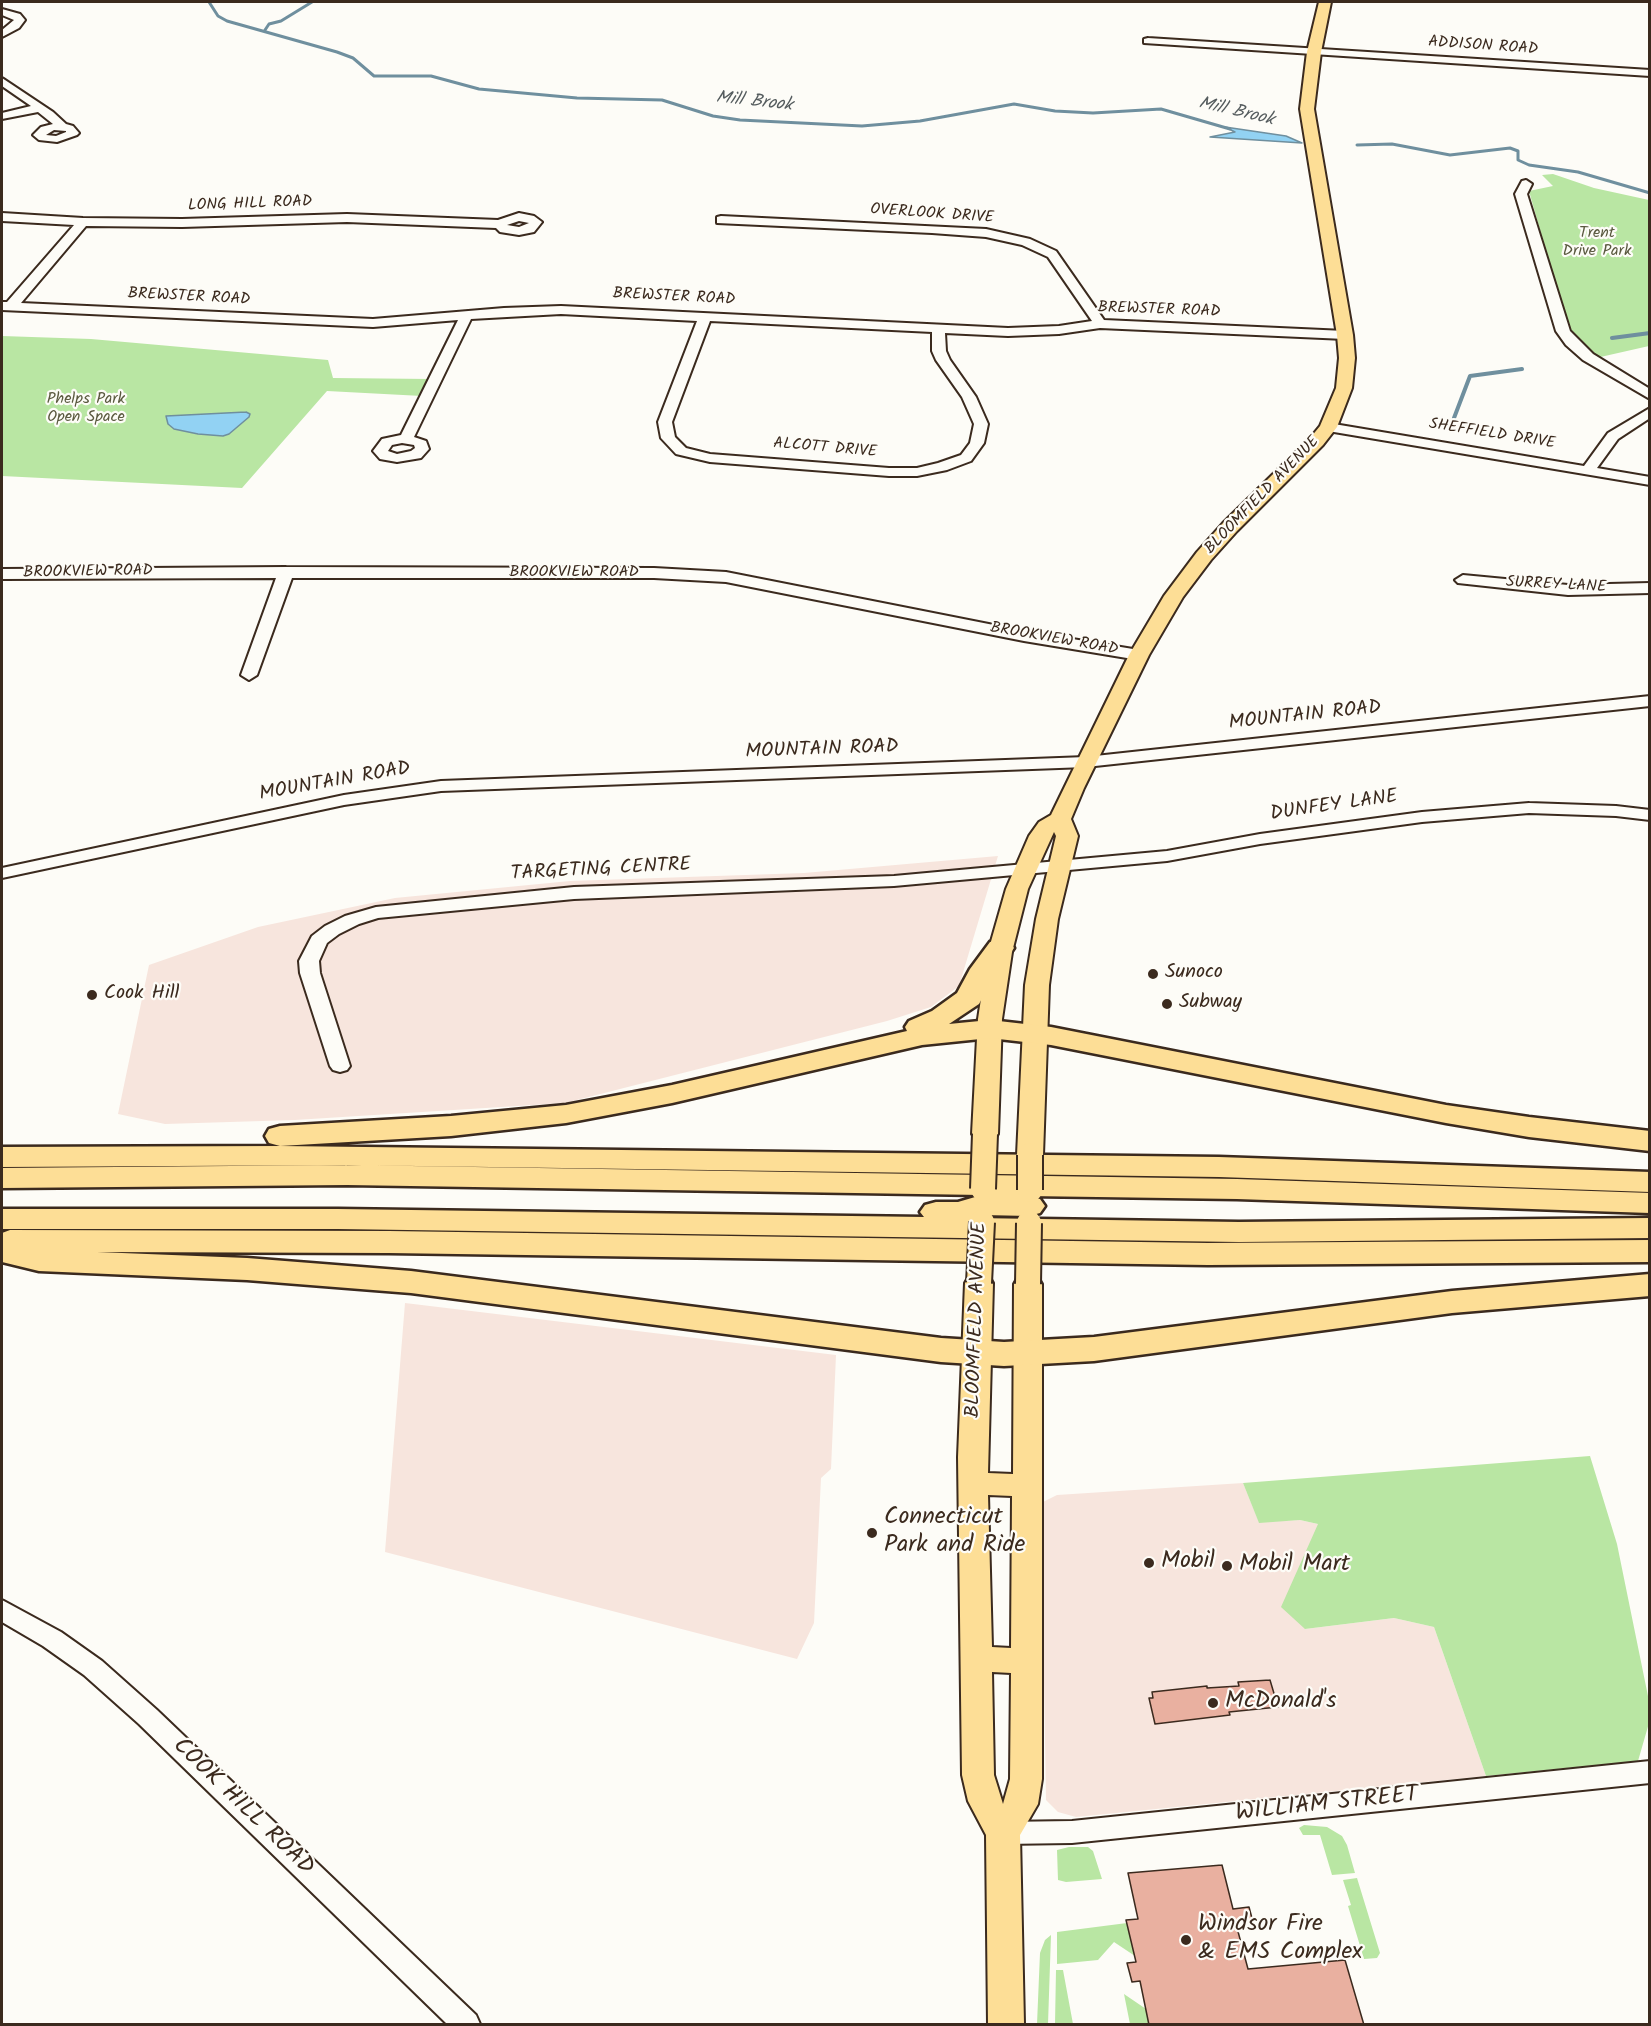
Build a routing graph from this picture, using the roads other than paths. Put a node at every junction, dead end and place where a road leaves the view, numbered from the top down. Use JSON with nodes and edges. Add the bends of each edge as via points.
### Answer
{"nodes":[{"id":1,"x":1325,"y":2,"type":"edge"},
{"id":2,"x":2,"y":12,"type":"edge"},
{"id":3,"x":2,"y":33,"type":"edge"},
{"id":4,"x":1148,"y":41,"type":"dead end"},
{"id":5,"x":1314,"y":52,"type":"junction"},
{"id":6,"x":1650,"y":73,"type":"edge"},
{"id":7,"x":2,"y":81,"type":"edge"},
{"id":8,"x":39,"y":108,"type":"junction"},
{"id":9,"x":2,"y":116,"type":"edge"},
{"id":10,"x":60,"y":127,"type":"dead end"},
{"id":11,"x":1526,"y":184,"type":"dead end"},
{"id":12,"x":2,"y":217,"type":"edge"},
{"id":13,"x":721,"y":220,"type":"dead end"},
{"id":14,"x":83,"y":222,"type":"junction"},
{"id":15,"x":500,"y":224,"type":"dead end"},
{"id":16,"x":6,"y":306,"type":"edge"},
{"id":17,"x":465,"y":316,"type":"junction"},
{"id":18,"x":705,"y":316,"type":"junction"},
{"id":19,"x":1100,"y":324,"type":"junction"},
{"id":20,"x":938,"y":327,"type":"junction"},
{"id":21,"x":1345,"y":334,"type":"junction"},
{"id":22,"x":1650,"y":395,"type":"edge"},
{"id":23,"x":1650,"y":412,"type":"edge"},
{"id":24,"x":1328,"y":427,"type":"junction"},
{"id":25,"x":406,"y":439,"type":"dead end"},
{"id":26,"x":1588,"y":470,"type":"junction"},
{"id":27,"x":1650,"y":481,"type":"edge"},
{"id":28,"x":286,"y":572,"type":"junction"},
{"id":29,"x":2,"y":574,"type":"edge"},
{"id":30,"x":1463,"y":580,"type":"dead end"},
{"id":31,"x":1650,"y":588,"type":"edge"},
{"id":32,"x":1139,"y":655,"type":"junction"},
{"id":33,"x":249,"y":675,"type":"dead end"},
{"id":34,"x":1650,"y":701,"type":"edge"},
{"id":35,"x":1086,"y":762,"type":"junction"},
{"id":36,"x":1650,"y":815,"type":"edge"},
{"id":37,"x":1060,"y":819,"type":"junction"},
{"id":38,"x":1060,"y":864,"type":"junction"},
{"id":39,"x":1026,"y":868,"type":"junction"},
{"id":40,"x":2,"y":873,"type":"edge"},
{"id":41,"x":1000,"y":948,"type":"junction"},
{"id":42,"x":1041,"y":951,"type":"junction"},
{"id":43,"x":990,"y":1029,"type":"junction"},
{"id":44,"x":1034,"y":1033,"type":"junction"},
{"id":45,"x":890,"y":1043,"type":"junction"},
{"id":46,"x":340,"y":1066,"type":"dead end"},
{"id":47,"x":1650,"y":1141,"type":"edge"},
{"id":48,"x":48,"y":1156,"type":"junction"},
{"id":49,"x":2,"y":1157,"type":"edge"},
{"id":50,"x":2,"y":1178,"type":"edge"},
{"id":51,"x":1650,"y":1182,"type":"edge"},
{"id":52,"x":2,"y":1187,"type":"edge"},
{"id":53,"x":2,"y":1203,"type":"edge"},
{"id":54,"x":1650,"y":1203,"type":"edge"},
{"id":55,"x":982,"y":1206,"type":"junction"},
{"id":56,"x":1029,"y":1206,"type":"junction"},
{"id":57,"x":2,"y":1220,"type":"edge"},
{"id":58,"x":1650,"y":1228,"type":"edge"},
{"id":59,"x":2,"y":1241,"type":"edge"},
{"id":60,"x":1650,"y":1251,"type":"edge"},
{"id":61,"x":2,"y":1252,"type":"edge"},
{"id":62,"x":1650,"y":1285,"type":"edge"},
{"id":63,"x":976,"y":1353,"type":"junction"},
{"id":64,"x":1026,"y":1353,"type":"junction"},
{"id":65,"x":973,"y":1483,"type":"junction"},
{"id":66,"x":1027,"y":1486,"type":"junction"},
{"id":67,"x":2,"y":1610,"type":"edge"},
{"id":68,"x":975,"y":1659,"type":"junction"},
{"id":69,"x":1028,"y":1662,"type":"junction"},
{"id":70,"x":1650,"y":1772,"type":"edge"},
{"id":71,"x":1003,"y":1833,"type":"junction"},
{"id":72,"x":466,"y":2025,"type":"edge"},
{"id":73,"x":1006,"y":2025,"type":"edge"}],
"edges":[{"from":1,"to":5,"type":"main road","name":"BLOOMFIELD AVENUE"},
{"from":2,"to":3,"type":"street","via":[[20,20]]},
{"from":4,"to":5,"type":"street","name":"ADDISON ROAD"},
{"from":5,"to":6,"type":"street","name":"ADDISON ROAD"},
{"from":5,"to":21,"type":"main road","name":"BLOOMFIELD AVENUE","via":[[1307,109]]},
{"from":7,"to":8,"type":"street"},
{"from":8,"to":9,"type":"street"},
{"from":8,"to":10,"type":"street"},
{"from":11,"to":22,"type":"street","via":[[1521,194],[1563,331],[1588,357]]},
{"from":12,"to":14,"type":"street","name":"LONG HILL ROAD"},
{"from":13,"to":19,"type":"street","name":"OVERLOOK DRIVE","via":[[933,229],[986,233],[1026,242],[1052,254]]},
{"from":14,"to":15,"type":"street","name":"LONG HILL ROAD","via":[[227,223],[346,218]]},
{"from":14,"to":16,"type":"street"},
{"from":16,"to":17,"type":"street","name":"BREWSTER ROAD","via":[[373,323]]},
{"from":17,"to":18,"type":"street","name":"BREWSTER ROAD","via":[[561,310]]},
{"from":17,"to":25,"type":"street"},
{"from":18,"to":20,"type":"street","name":"BREWSTER ROAD"},
{"from":18,"to":20,"type":"street","name":"ALCOTT DRIVE","via":[[665,422],[668,438],[681,451],[710,458],[889,472],[942,467],[966,458],[977,443],[981,424],[969,397],[942,360]]},
{"from":19,"to":20,"type":"street","name":"BREWSTER ROAD","via":[[1008,332]]},
{"from":19,"to":21,"type":"street","name":"BREWSTER ROAD"},
{"from":21,"to":24,"type":"main road","name":"BLOOMFIELD AVENUE","via":[[1344,388]]},
{"from":23,"to":26,"type":"street","via":[[1613,436]]},
{"from":24,"to":26,"type":"street","name":"SHEFFIELD DRIVE"},
{"from":24,"to":32,"type":"main road","name":"BLOOMFIELD AVENUE","via":[[1204,556],[1164,610]]},
{"from":26,"to":27,"type":"street","name":"SHEFFIELD DRIVE"},
{"from":28,"to":29,"type":"street","name":"BROOKVIEW ROAD"},
{"from":28,"to":32,"type":"street","name":"BROOKVIEW ROAD","via":[[654,573],[726,577]]},
{"from":28,"to":33,"type":"street"},
{"from":30,"to":31,"type":"street","name":"SURREY LANE","via":[[1568,590]]},
{"from":32,"to":35,"type":"main road","name":"BLOOMFIELD AVENUE"},
{"from":34,"to":35,"type":"street","name":"MOUNTAIN ROAD"},
{"from":35,"to":37,"type":"main road","name":"BLOOMFIELD AVENUE"},
{"from":35,"to":40,"type":"street","name":"MOUNTAIN ROAD","via":[[441,786],[344,800]]},
{"from":36,"to":38,"type":"street","name":"DUNFEY LANE","via":[[1616,810],[1529,808],[1260,839],[1187,854]]},
{"from":37,"to":38,"type":"main road","via":[[1067,837]]},
{"from":37,"to":39,"type":"main road","name":"BLOOMFIELD AVENUE","via":[[1043,830]]},
{"from":38,"to":39,"type":"street","name":"DUNFEY LANE"},
{"from":38,"to":42,"type":"main road"},
{"from":39,"to":41,"type":"main road","name":"BLOOMFIELD AVENUE"},
{"from":39,"to":46,"type":"street","name":"TARGETING CENTRE","via":[[860,884],[573,893],[399,909],[360,918],[319,940],[309,961]]},
{"from":41,"to":42,"type":"main road"},
{"from":41,"to":43,"type":"main road","name":"BLOOMFIELD AVENUE"},
{"from":41,"to":45,"type":"highway","via":[[984,969],[974,992],[962,1004]]},
{"from":42,"to":44,"type":"main road"},
{"from":43,"to":44,"type":"highway"},
{"from":43,"to":45,"type":"highway"},
{"from":43,"to":55,"type":"main road","name":"BLOOMFIELD AVENUE","bridge":true},
{"from":44,"to":47,"type":"highway","via":[[1446,1114]]},
{"from":44,"to":56,"type":"main road","bridge":true},
{"from":45,"to":48,"type":"highway","via":[[672,1094],[545,1117],[332,1134],[116,1142]]},
{"from":48,"to":49,"type":"highway"},
{"from":48,"to":51,"type":"highway","via":[[334,1154],[1219,1167]]},
{"from":50,"to":54,"type":"highway","via":[[305,1175],[1190,1188]]},
{"from":52,"to":55,"type":"highway","via":[[953,1197]]},
{"from":53,"to":55,"type":"highway","via":[[245,1199],[941,1212]]},
{"from":55,"to":56,"type":"highway"},
{"from":55,"to":63,"type":"main road","name":"BLOOMFIELD AVENUE","bridge":true},
{"from":56,"to":64,"type":"main road","bridge":true},
{"from":57,"to":58,"type":"highway","via":[[338,1218],[1229,1232]]},
{"from":59,"to":60,"type":"highway","via":[[366,1241],[1208,1254]]},
{"from":61,"to":63,"type":"highway","via":[[39,1260],[247,1269],[434,1284]]},
{"from":62,"to":64,"type":"highway","via":[[1496,1297],[1094,1349]]},
{"from":63,"to":64,"type":"highway"},
{"from":63,"to":65,"type":"main road","name":"BLOOMFIELD AVENUE"},
{"from":64,"to":66,"type":"main road"},
{"from":65,"to":66,"type":"main road"},
{"from":65,"to":68,"type":"main road","name":"BLOOMFIELD AVENUE"},
{"from":66,"to":69,"type":"main road"},
{"from":67,"to":72,"type":"street","name":"COOK HILL ROAD","via":[[93,1668],[148,1717]]},
{"from":68,"to":69,"type":"main road"},
{"from":68,"to":71,"type":"main road","name":"BLOOMFIELD AVENUE","via":[[979,1788]]},
{"from":69,"to":71,"type":"main road","via":[[1025,1793]]},
{"from":70,"to":71,"type":"street","name":"WILLIAM STREET","via":[[1072,1832]]},
{"from":71,"to":73,"type":"main road","name":"BLOOMFIELD AVENUE"}]}
